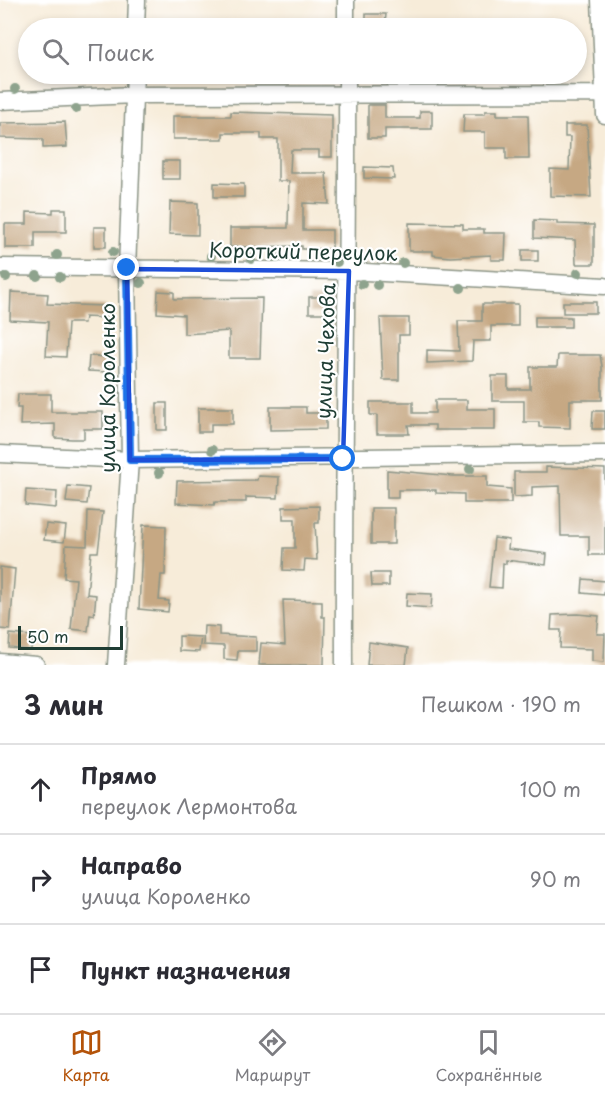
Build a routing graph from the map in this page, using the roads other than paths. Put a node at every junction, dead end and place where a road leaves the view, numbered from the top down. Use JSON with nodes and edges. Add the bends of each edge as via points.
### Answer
{"nodes":[{"id":1,"x":137,"y":0,"type":"edge"},
{"id":2,"x":346,"y":0,"type":"edge"},
{"id":3,"x":600,"y":0,"type":"edge"},
{"id":4,"x":136,"y":18,"type":"edge"},
{"id":5,"x":346,"y":18,"type":"edge"},
{"id":6,"x":135,"y":84,"type":"edge"},
{"id":7,"x":347,"y":84,"type":"edge"},
{"id":8,"x":604,"y":94,"type":"edge"},
{"id":9,"x":134,"y":95,"type":"junction"},
{"id":10,"x":347,"y":96,"type":"junction"},
{"id":11,"x":0,"y":101,"type":"edge"},
{"id":12,"x":605,"y":115,"type":"edge"},
{"id":13,"x":0,"y":267,"type":"edge"},
{"id":14,"x":127,"y":268,"type":"junction"},
{"id":15,"x":348,"y":271,"type":"junction"},
{"id":16,"x":605,"y":286,"type":"edge"},
{"id":17,"x":0,"y":454,"type":"edge"},
{"id":18,"x":605,"y":454,"type":"edge"},
{"id":19,"x":343,"y":459,"type":"junction"},
{"id":20,"x":130,"y":460,"type":"junction"},
{"id":21,"x":0,"y":662,"type":"edge"},
{"id":22,"x":36,"y":665,"type":"edge"},
{"id":23,"x":116,"y":665,"type":"edge"},
{"id":24,"x":344,"y":665,"type":"edge"}],
"edges":[{"from":1,"to":4,"type":"street"},
{"from":2,"to":5,"type":"street"},
{"from":3,"to":8,"type":"street"},
{"from":6,"to":9,"type":"street","name":"улица Короленко"},
{"from":7,"to":10,"type":"street","name":"улица Чехова"},
{"from":8,"to":10,"type":"street"},
{"from":8,"to":12,"type":"street"},
{"from":9,"to":10,"type":"street"},
{"from":9,"to":11,"type":"street"},
{"from":9,"to":14,"type":"street","name":"улица Короленко"},
{"from":10,"to":15,"type":"street","name":"улица Чехова"},
{"from":13,"to":14,"type":"street","name":"Короткий переулок"},
{"from":14,"to":15,"type":"street","name":"Короткий переулок"},
{"from":14,"to":20,"type":"street","name":"улица Короленко"},
{"from":15,"to":16,"type":"street","name":"Короткий переулок"},
{"from":15,"to":19,"type":"street","name":"улица Чехова"},
{"from":17,"to":20,"type":"street"},
{"from":18,"to":19,"type":"street"},
{"from":19,"to":20,"type":"street"},
{"from":19,"to":24,"type":"street","name":"улица Чехова"},
{"from":20,"to":23,"type":"street","name":"улица Короленко"},
{"from":21,"to":22,"type":"street"}]}
